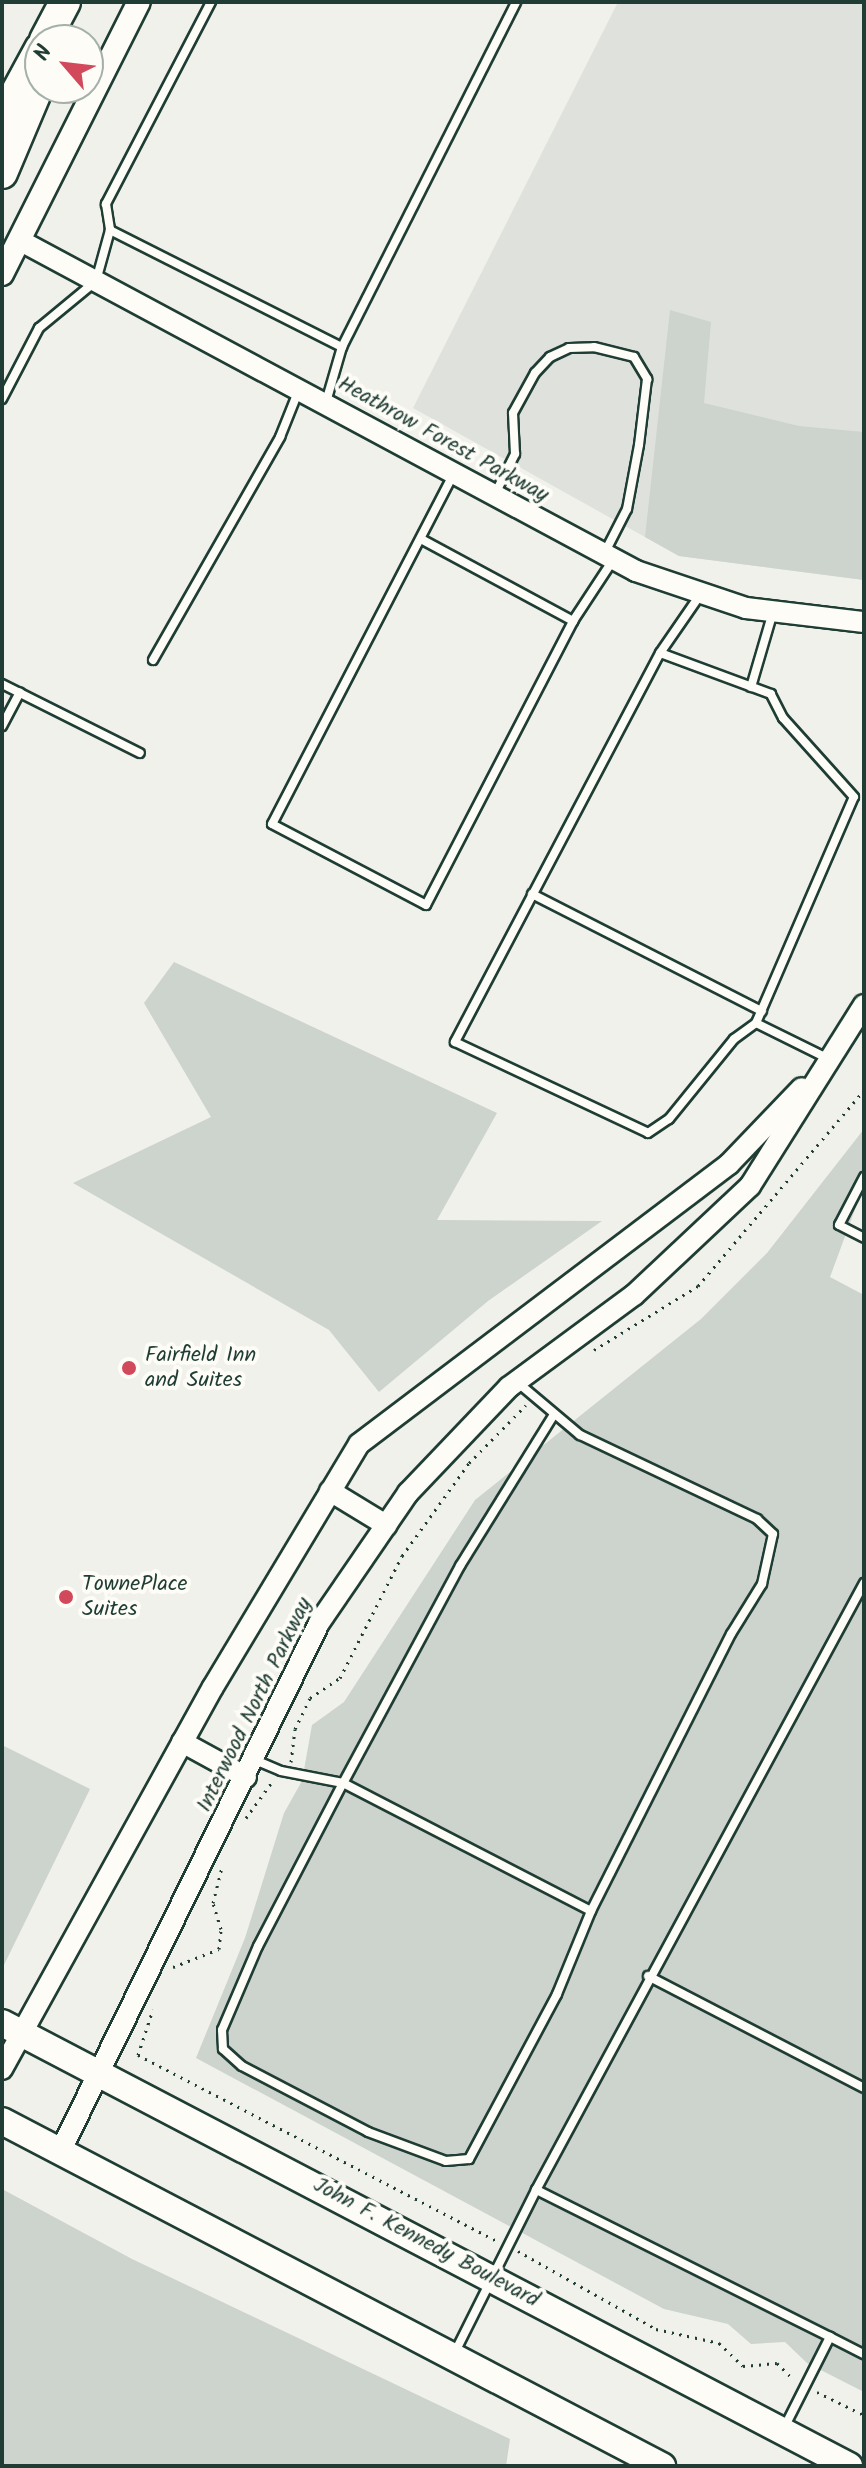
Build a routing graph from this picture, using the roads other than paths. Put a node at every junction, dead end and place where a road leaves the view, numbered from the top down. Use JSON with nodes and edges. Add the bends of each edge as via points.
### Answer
{"nodes":[{"id":1,"x":65,"y":2,"type":"edge"},
{"id":2,"x":74,"y":2,"type":"edge"},
{"id":3,"x":139,"y":2,"type":"edge"},
{"id":4,"x":211,"y":2,"type":"edge"},
{"id":5,"x":516,"y":2,"type":"edge"},
{"id":6,"x":53,"y":24,"type":"edge"},
{"id":7,"x":65,"y":24,"type":"edge"},
{"id":8,"x":24,"y":78,"type":"edge"},
{"id":9,"x":31,"y":104,"type":"edge"},
{"id":10,"x":2,"y":119,"type":"edge"},
{"id":11,"x":2,"y":173,"type":"edge"},
{"id":12,"x":110,"y":230,"type":"junction"},
{"id":13,"x":19,"y":240,"type":"junction"},
{"id":14,"x":2,"y":274,"type":"edge"},
{"id":15,"x":96,"y":281,"type":"junction"},
{"id":16,"x":342,"y":347,"type":"junction"},
{"id":17,"x":299,"y":388,"type":"junction"},
{"id":18,"x":2,"y":399,"type":"edge"},
{"id":19,"x":326,"y":402,"type":"junction"},
{"id":20,"x":453,"y":475,"type":"junction"},
{"id":21,"x":493,"y":497,"type":"junction"},
{"id":22,"x":421,"y":539,"type":"junction"},
{"id":23,"x":609,"y":557,"type":"junction"},
{"id":24,"x":700,"y":595,"type":"junction"},
{"id":25,"x":773,"y":612,"type":"junction"},
{"id":26,"x":573,"y":621,"type":"junction"},
{"id":27,"x":864,"y":622,"type":"edge"},
{"id":28,"x":660,"y":653,"type":"junction"},
{"id":29,"x":153,"y":660,"type":"dead end"},
{"id":30,"x":2,"y":684,"type":"edge"},
{"id":31,"x":751,"y":687,"type":"junction"},
{"id":32,"x":20,"y":692,"type":"junction"},
{"id":33,"x":2,"y":726,"type":"edge"},
{"id":34,"x":140,"y":753,"type":"dead end"},
{"id":35,"x":854,"y":797,"type":"junction"},
{"id":36,"x":864,"y":800,"type":"edge"},
{"id":37,"x":532,"y":894,"type":"junction"},
{"id":38,"x":863,"y":1010,"type":"edge"},
{"id":39,"x":762,"y":1011,"type":"junction"},
{"id":40,"x":756,"y":1023,"type":"junction"},
{"id":41,"x":830,"y":1059,"type":"junction"},
{"id":42,"x":864,"y":1177,"type":"edge"},
{"id":43,"x":864,"y":1238,"type":"edge"},
{"id":44,"x":517,"y":1382,"type":"junction"},
{"id":45,"x":553,"y":1416,"type":"junction"},
{"id":46,"x":330,"y":1491,"type":"junction"},
{"id":47,"x":386,"y":1525,"type":"junction"},
{"id":48,"x":864,"y":1583,"type":"edge"},
{"id":49,"x":182,"y":1742,"type":"junction"},
{"id":50,"x":250,"y":1768,"type":"junction"},
{"id":51,"x":343,"y":1783,"type":"junction"},
{"id":52,"x":591,"y":1911,"type":"junction"},
{"id":53,"x":648,"y":1976,"type":"junction"},
{"id":54,"x":12,"y":2028,"type":"edge"},
{"id":55,"x":2,"y":2069,"type":"edge"},
{"id":56,"x":100,"y":2074,"type":"junction"},
{"id":57,"x":864,"y":2088,"type":"edge"},
{"id":58,"x":2,"y":2121,"type":"edge"},
{"id":59,"x":60,"y":2152,"type":"junction"},
{"id":60,"x":536,"y":2190,"type":"junction"},
{"id":61,"x":493,"y":2278,"type":"junction"},
{"id":62,"x":830,"y":2337,"type":"junction"},
{"id":63,"x":864,"y":2354,"type":"edge"},
{"id":64,"x":452,"y":2356,"type":"junction"},
{"id":65,"x":783,"y":2431,"type":"junction"},
{"id":66,"x":662,"y":2466,"type":"edge"},
{"id":67,"x":849,"y":2466,"type":"edge"}],
"edges":[{"from":1,"to":6,"type":"highway"},
{"from":2,"to":7,"type":"highway"},
{"from":3,"to":13,"type":"main road"},
{"from":4,"to":12,"type":"lane","via":[[106,204]]},
{"from":5,"to":16,"type":"lane"},
{"from":8,"to":10,"type":"highway"},
{"from":9,"to":11,"type":"highway"},
{"from":12,"to":15,"type":"lane"},
{"from":12,"to":16,"type":"lane"},
{"from":13,"to":14,"type":"main road"},
{"from":13,"to":15,"type":"street","name":"Heathrow Forest Parkway"},
{"from":15,"to":17,"type":"street","name":"Heathrow Forest Parkway"},
{"from":15,"to":18,"type":"lane","via":[[39,328]]},
{"from":16,"to":19,"type":"lane"},
{"from":17,"to":19,"type":"street","name":"Heathrow Forest Parkway"},
{"from":17,"to":29,"type":"lane","via":[[280,437]]},
{"from":19,"to":20,"type":"street","name":"Heathrow Forest Parkway","via":[[424,453]]},
{"from":20,"to":21,"type":"street","name":"Heathrow Forest Parkway"},
{"from":20,"to":22,"type":"lane"},
{"from":21,"to":23,"type":"street","name":"Heathrow Forest Parkway"},
{"from":21,"to":23,"type":"lane","via":[[515,454],[513,413],[550,357],[569,348],[594,347],[634,357],[647,379],[627,509]]},
{"from":22,"to":26,"type":"lane"},
{"from":22,"to":26,"type":"lane","via":[[272,824],[426,905]]},
{"from":23,"to":24,"type":"street","name":"Heathrow Forest Parkway"},
{"from":23,"to":26,"type":"lane"},
{"from":24,"to":25,"type":"street","name":"Heathrow Forest Parkway"},
{"from":24,"to":28,"type":"lane"},
{"from":25,"to":27,"type":"street","name":"Heathrow Forest Parkway"},
{"from":25,"to":31,"type":"lane"},
{"from":28,"to":31,"type":"lane"},
{"from":28,"to":37,"type":"lane"},
{"from":30,"to":32,"type":"lane"},
{"from":31,"to":35,"type":"lane","via":[[771,694],[783,718]]},
{"from":32,"to":33,"type":"lane"},
{"from":32,"to":34,"type":"lane"},
{"from":35,"to":36,"type":"lane"},
{"from":35,"to":39,"type":"lane"},
{"from":37,"to":39,"type":"lane"},
{"from":37,"to":40,"type":"lane","via":[[455,1042],[648,1133],[669,1119],[734,1039]]},
{"from":38,"to":41,"type":"street","name":"Interwood North Parkway"},
{"from":39,"to":40,"type":"lane"},
{"from":40,"to":41,"type":"lane"},
{"from":41,"to":44,"type":"street","name":"Interwood North Parkway","via":[[750,1186],[634,1295]]},
{"from":41,"to":46,"type":"street","name":"Interwood North Parkway","via":[[729,1164],[359,1444]]},
{"from":42,"to":43,"type":"lane","via":[[839,1225]]},
{"from":44,"to":45,"type":"lane"},
{"from":44,"to":47,"type":"street","name":"Interwood North Parkway","via":[[408,1493]]},
{"from":45,"to":51,"type":"lane","via":[[460,1566]]},
{"from":45,"to":52,"type":"lane","via":[[623,1457],[757,1519],[773,1534],[762,1584],[731,1634]]},
{"from":46,"to":47,"type":"street"},
{"from":46,"to":49,"type":"street","name":"Interwood North Parkway"},
{"from":47,"to":50,"type":"street","name":"Interwood North Parkway","via":[[319,1623]]},
{"from":48,"to":53,"type":"lane"},
{"from":49,"to":50,"type":"street"},
{"from":49,"to":54,"type":"street","name":"Interwood North Parkway"},
{"from":50,"to":51,"type":"lane"},
{"from":50,"to":56,"type":"street","name":"Interwood North Parkway"},
{"from":51,"to":52,"type":"lane"},
{"from":51,"to":52,"type":"lane","via":[[258,1946],[222,2030],[223,2049],[242,2066],[368,2132],[446,2161],[469,2159],[557,1994]]},
{"from":53,"to":57,"type":"lane"},
{"from":53,"to":60,"type":"lane"},
{"from":54,"to":55,"type":"street","name":"Interwood North Parkway"},
{"from":54,"to":56,"type":"main road","name":"John F. Kennedy Boulevard"},
{"from":56,"to":59,"type":"street","name":"Interwood North Parkway"},
{"from":56,"to":61,"type":"main road","name":"John F. Kennedy Boulevard"},
{"from":58,"to":59,"type":"main road"},
{"from":59,"to":64,"type":"main road"},
{"from":60,"to":61,"type":"lane"},
{"from":60,"to":62,"type":"lane"},
{"from":61,"to":64,"type":"lane"},
{"from":61,"to":65,"type":"main road","name":"John F. Kennedy Boulevard"},
{"from":62,"to":63,"type":"lane"},
{"from":62,"to":65,"type":"lane"},
{"from":64,"to":66,"type":"main road"},
{"from":65,"to":67,"type":"main road","name":"John F. Kennedy Boulevard"}]}
